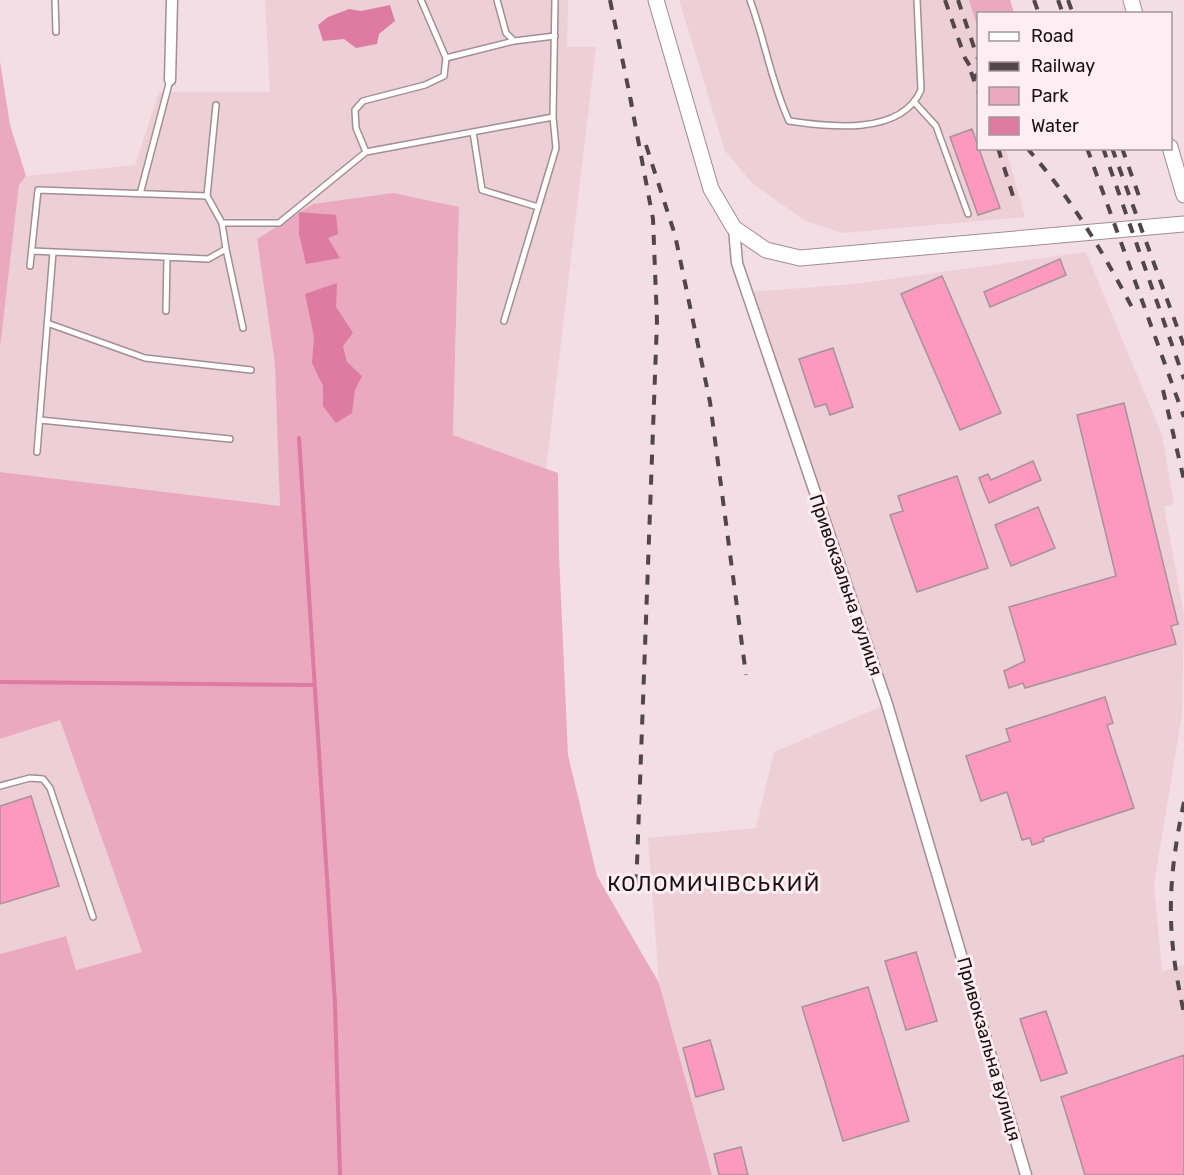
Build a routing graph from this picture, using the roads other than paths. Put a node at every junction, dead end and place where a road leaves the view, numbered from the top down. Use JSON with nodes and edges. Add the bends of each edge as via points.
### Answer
{"nodes":[{"id":1,"x":55,"y":0,"type":"edge"},
{"id":2,"x":172,"y":0,"type":"edge"},
{"id":3,"x":421,"y":0,"type":"edge"},
{"id":4,"x":497,"y":0,"type":"edge"},
{"id":5,"x":555,"y":0,"type":"edge"},
{"id":6,"x":656,"y":0,"type":"edge"},
{"id":7,"x":750,"y":0,"type":"edge"},
{"id":8,"x":917,"y":0,"type":"edge"},
{"id":9,"x":56,"y":32,"type":"dead end"},
{"id":10,"x":555,"y":36,"type":"junction"},
{"id":11,"x":514,"y":41,"type":"junction"},
{"id":12,"x":446,"y":57,"type":"junction"},
{"id":13,"x":170,"y":80,"type":"joint"},
{"id":14,"x":915,"y":103,"type":"junction"},
{"id":15,"x":216,"y":105,"type":"dead end"},
{"id":16,"x":554,"y":117,"type":"junction"},
{"id":17,"x":473,"y":132,"type":"junction"},
{"id":18,"x":1171,"y":150,"type":"edge"},
{"id":19,"x":366,"y":152,"type":"junction"},
{"id":20,"x":140,"y":194,"type":"junction"},
{"id":21,"x":1184,"y":195,"type":"edge"},
{"id":22,"x":207,"y":196,"type":"junction"},
{"id":23,"x":538,"y":207,"type":"junction"},
{"id":24,"x":968,"y":214,"type":"dead end"},
{"id":25,"x":222,"y":223,"type":"junction"},
{"id":26,"x":1184,"y":224,"type":"edge"},
{"id":27,"x":734,"y":228,"type":"junction"},
{"id":28,"x":226,"y":249,"type":"junction"},
{"id":29,"x":32,"y":251,"type":"junction"},
{"id":30,"x":53,"y":252,"type":"junction"},
{"id":31,"x":167,"y":257,"type":"junction"},
{"id":32,"x":30,"y":266,"type":"dead end"},
{"id":33,"x":166,"y":311,"type":"dead end"},
{"id":34,"x":504,"y":321,"type":"dead end"},
{"id":35,"x":47,"y":323,"type":"junction"},
{"id":36,"x":243,"y":328,"type":"dead end"},
{"id":37,"x":251,"y":370,"type":"dead end"},
{"id":38,"x":39,"y":420,"type":"junction"},
{"id":39,"x":230,"y":439,"type":"dead end"},
{"id":40,"x":37,"y":452,"type":"dead end"},
{"id":41,"x":0,"y":786,"type":"edge"},
{"id":42,"x":93,"y":917,"type":"dead end"},
{"id":43,"x":1026,"y":1175,"type":"edge"}],
"edges":[{"from":1,"to":9,"type":"lane"},
{"from":2,"to":13,"type":"street"},
{"from":3,"to":12,"type":"lane"},
{"from":4,"to":11,"type":"lane","via":[[506,33]]},
{"from":5,"to":10,"type":"lane"},
{"from":6,"to":27,"type":"main road","name":"Привокзальна вулиця","via":[[711,189]]},
{"from":7,"to":14,"type":"lane","via":[[776,92],[789,121],[828,127],[864,126]]},
{"from":8,"to":14,"type":"lane","via":[[921,90]]},
{"from":10,"to":11,"type":"lane"},
{"from":10,"to":16,"type":"lane"},
{"from":11,"to":12,"type":"lane"},
{"from":12,"to":19,"type":"lane","via":[[444,76],[426,85],[363,101],[356,110],[356,128]]},
{"from":13,"to":20,"type":"lane"},
{"from":14,"to":24,"type":"lane","via":[[936,126]]},
{"from":15,"to":22,"type":"lane"},
{"from":16,"to":17,"type":"lane"},
{"from":16,"to":23,"type":"lane","via":[[556,148]]},
{"from":17,"to":19,"type":"lane"},
{"from":17,"to":23,"type":"lane","via":[[482,190]]},
{"from":18,"to":21,"type":"main road"},
{"from":19,"to":25,"type":"lane","via":[[279,223]]},
{"from":20,"to":22,"type":"lane"},
{"from":20,"to":29,"type":"lane","via":[[38,190]]},
{"from":22,"to":25,"type":"lane"},
{"from":23,"to":34,"type":"lane"},
{"from":25,"to":28,"type":"lane"},
{"from":26,"to":27,"type":"main road","via":[[800,258],[766,250]]},
{"from":27,"to":43,"type":"street","name":"Привокзальна вулиця","via":[[736,263],[887,704]]},
{"from":28,"to":31,"type":"lane","via":[[208,259]]},
{"from":28,"to":36,"type":"lane"},
{"from":29,"to":30,"type":"lane"},
{"from":29,"to":32,"type":"lane"},
{"from":30,"to":31,"type":"lane"},
{"from":30,"to":35,"type":"lane"},
{"from":31,"to":33,"type":"lane"},
{"from":35,"to":37,"type":"lane","via":[[144,358]]},
{"from":35,"to":38,"type":"lane"},
{"from":38,"to":39,"type":"lane"},
{"from":38,"to":40,"type":"lane"},
{"from":41,"to":42,"type":"lane","via":[[30,778],[43,779],[50,788]]}]}
